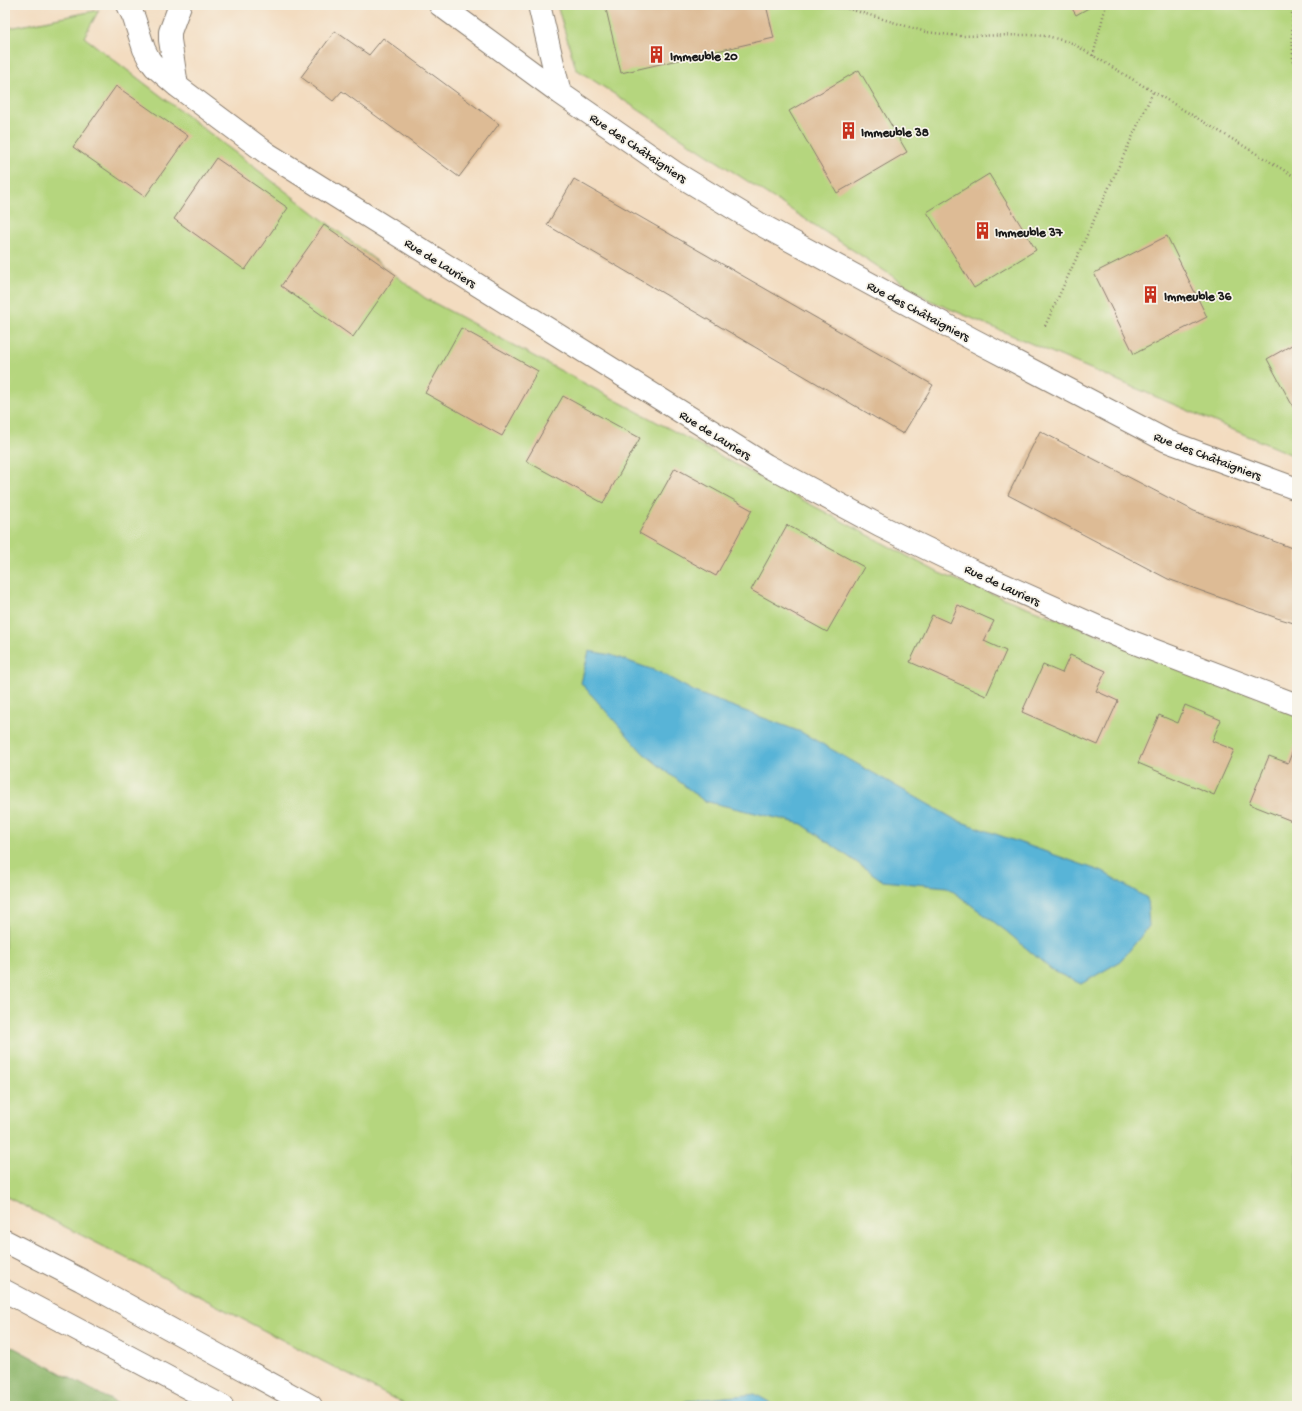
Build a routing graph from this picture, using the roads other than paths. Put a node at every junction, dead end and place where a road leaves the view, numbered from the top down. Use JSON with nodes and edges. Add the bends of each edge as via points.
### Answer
{"nodes":[{"id":1,"x":128,"y":5,"type":"edge"},
{"id":2,"x":180,"y":5,"type":"edge"},
{"id":3,"x":440,"y":5,"type":"edge"},
{"id":4,"x":539,"y":5,"type":"edge"},
{"id":5,"x":177,"y":86,"type":"junction"},
{"id":6,"x":560,"y":93,"type":"junction"},
{"id":7,"x":1297,"y":489,"type":"edge"},
{"id":8,"x":1297,"y":705,"type":"edge"},
{"id":9,"x":5,"y":1241,"type":"edge"},
{"id":10,"x":5,"y":1291,"type":"edge"},
{"id":11,"x":222,"y":1406,"type":"edge"},
{"id":12,"x":311,"y":1406,"type":"edge"}],
"edges":[{"from":1,"to":5,"type":"street","name":"Rue de Lauriers","via":[[149,59]]},
{"from":2,"to":5,"type":"street","via":[[170,36]]},
{"from":3,"to":6,"type":"street","name":"Rue des Châtaigniers"},
{"from":4,"to":6,"type":"street"},
{"from":5,"to":8,"type":"street","name":"Rue de Lauriers","via":[[268,154],[766,465],[887,529],[1092,625]]},
{"from":6,"to":7,"type":"street","name":"Rue des Châtaigniers","via":[[683,178],[758,223],[972,339],[1167,441]]},
{"from":9,"to":12,"type":"street"},
{"from":10,"to":11,"type":"street"}]}
